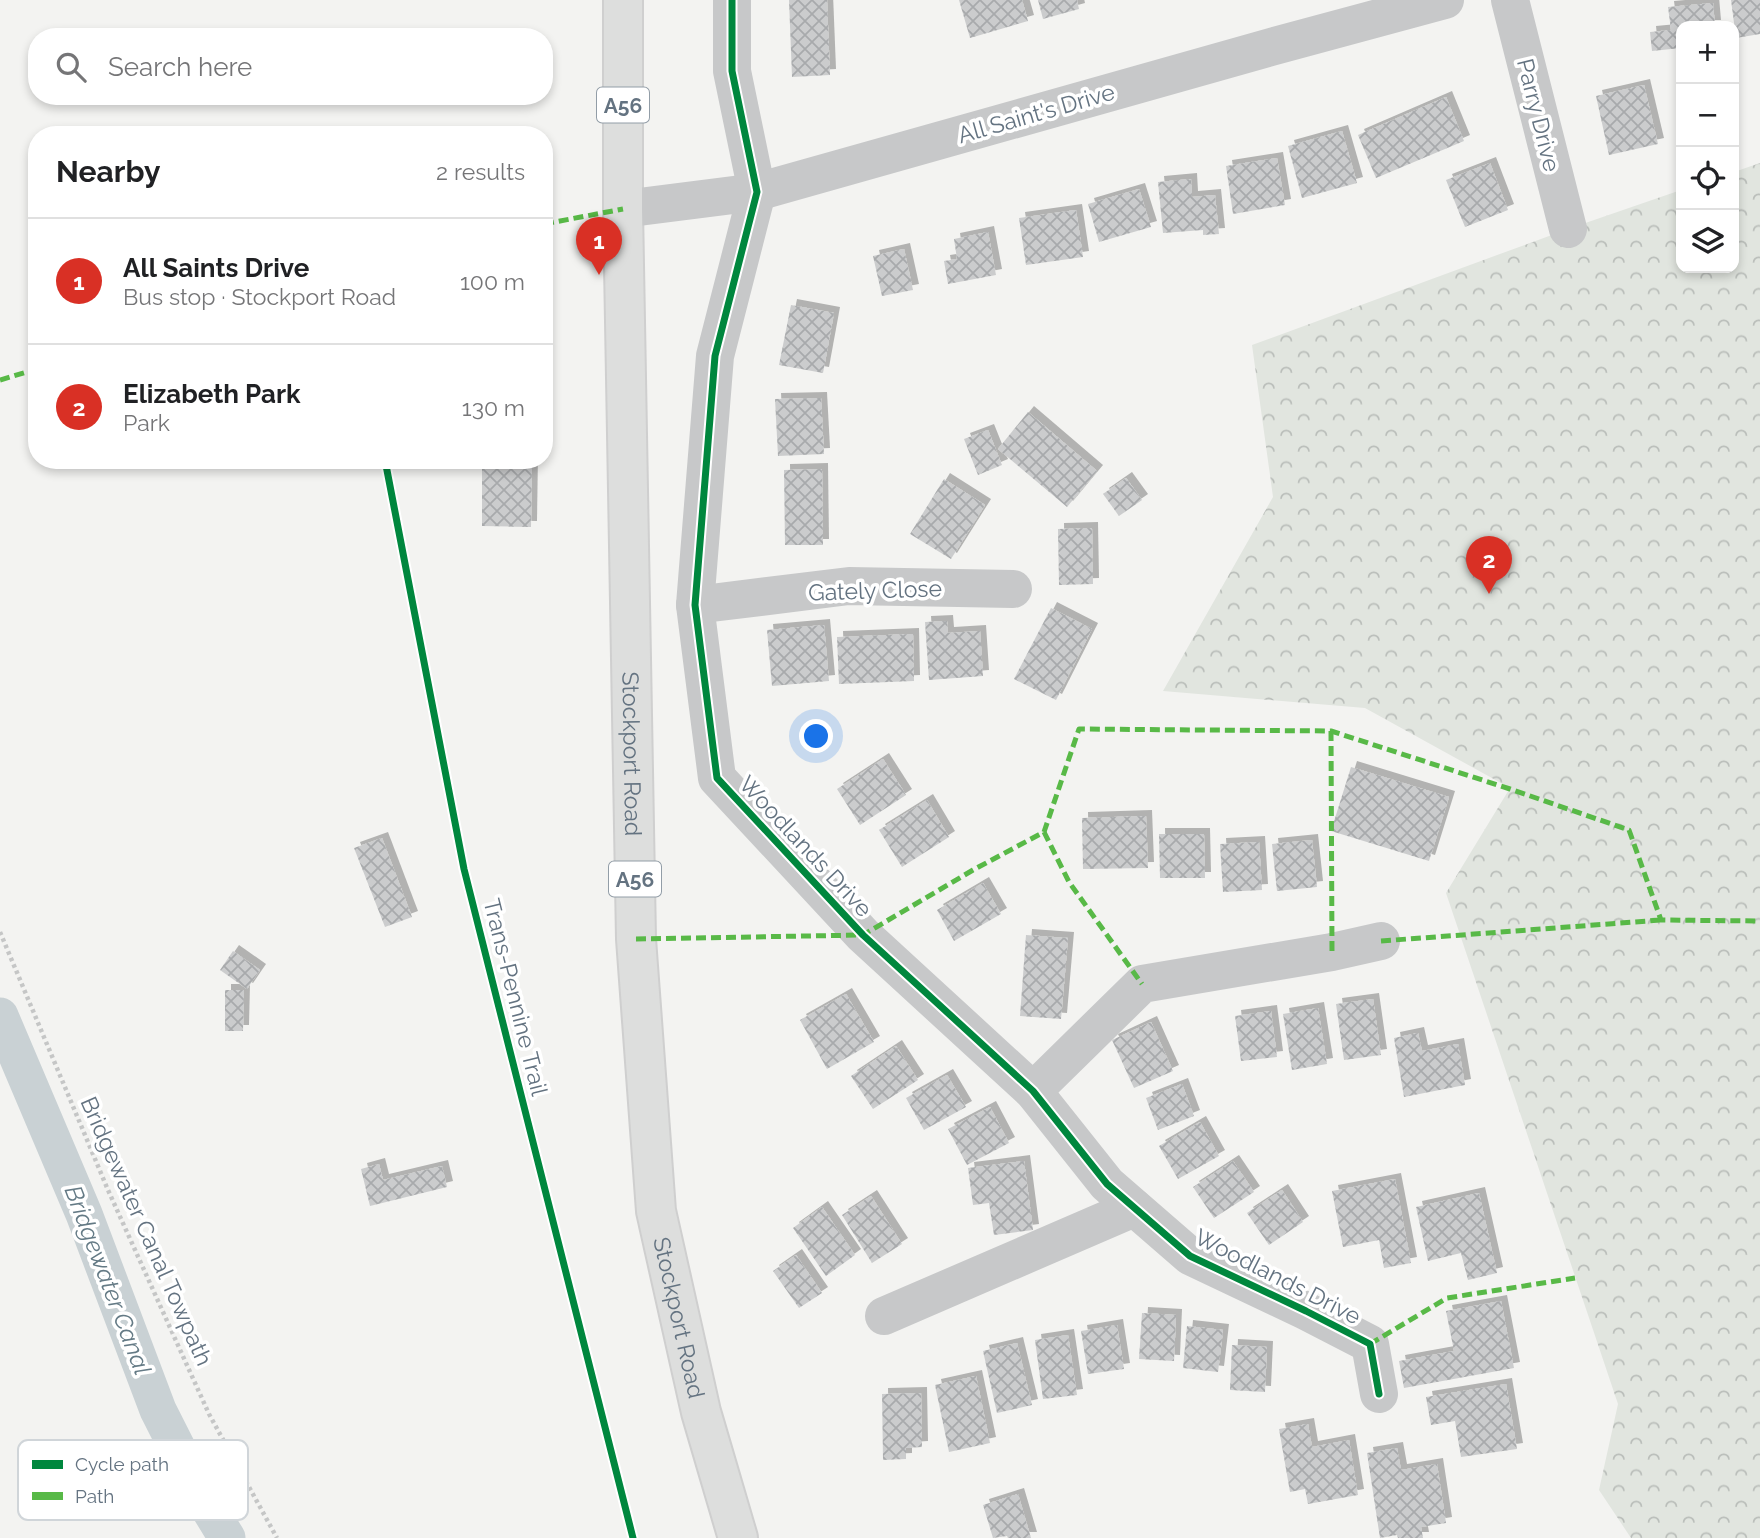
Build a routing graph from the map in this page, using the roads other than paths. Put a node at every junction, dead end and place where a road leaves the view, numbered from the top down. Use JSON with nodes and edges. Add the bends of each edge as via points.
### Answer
{"nodes":[{"id":1,"x":623,"y":0,"type":"edge"},
{"id":2,"x":732,"y":0,"type":"edge"},
{"id":3,"x":1445,"y":0,"type":"edge"},
{"id":4,"x":1510,"y":0,"type":"edge"},
{"id":5,"x":757,"y":192,"type":"junction"},
{"id":6,"x":623,"y":209,"type":"junction"},
{"id":7,"x":1568,"y":229,"type":"dead end"},
{"id":8,"x":1013,"y":589,"type":"dead end"},
{"id":9,"x":695,"y":605,"type":"junction"},
{"id":10,"x":1381,"y":941,"type":"dead end"},
{"id":11,"x":1033,"y":1091,"type":"junction"},
{"id":12,"x":1134,"y":1208,"type":"junction"},
{"id":13,"x":884,"y":1316,"type":"dead end"},
{"id":14,"x":1379,"y":1394,"type":"dead end"},
{"id":15,"x":738,"y":1538,"type":"edge"}],
"edges":[{"from":1,"to":6,"type":"main road","name":"Stockport Road","number":"A56"},
{"from":2,"to":5,"type":"street","name":"Woodlands Drive","via":[[732,71]]},
{"from":3,"to":5,"type":"street","name":"All Saint's Drive"},
{"from":4,"to":7,"type":"street","name":"Parry Drive"},
{"from":5,"to":6,"type":"street","name":"All Saint's Drive"},
{"from":5,"to":9,"type":"street","name":"Woodlands Drive","via":[[715,356]]},
{"from":6,"to":15,"type":"main road","name":"Stockport Road","number":"A56","via":[[636,939],[656,1211],[701,1412]]},
{"from":8,"to":9,"type":"street","name":"Gately Close","via":[[849,586]]},
{"from":9,"to":11,"type":"street","name":"Woodlands Drive","via":[[718,778],[863,935]]},
{"from":10,"to":11,"type":"street","via":[[1142,984]]},
{"from":11,"to":12,"type":"street","name":"Woodlands Drive","via":[[1107,1184]]},
{"from":12,"to":13,"type":"street"},
{"from":12,"to":14,"type":"street","name":"Woodlands Drive","via":[[1190,1256],[1370,1344]]}]}
